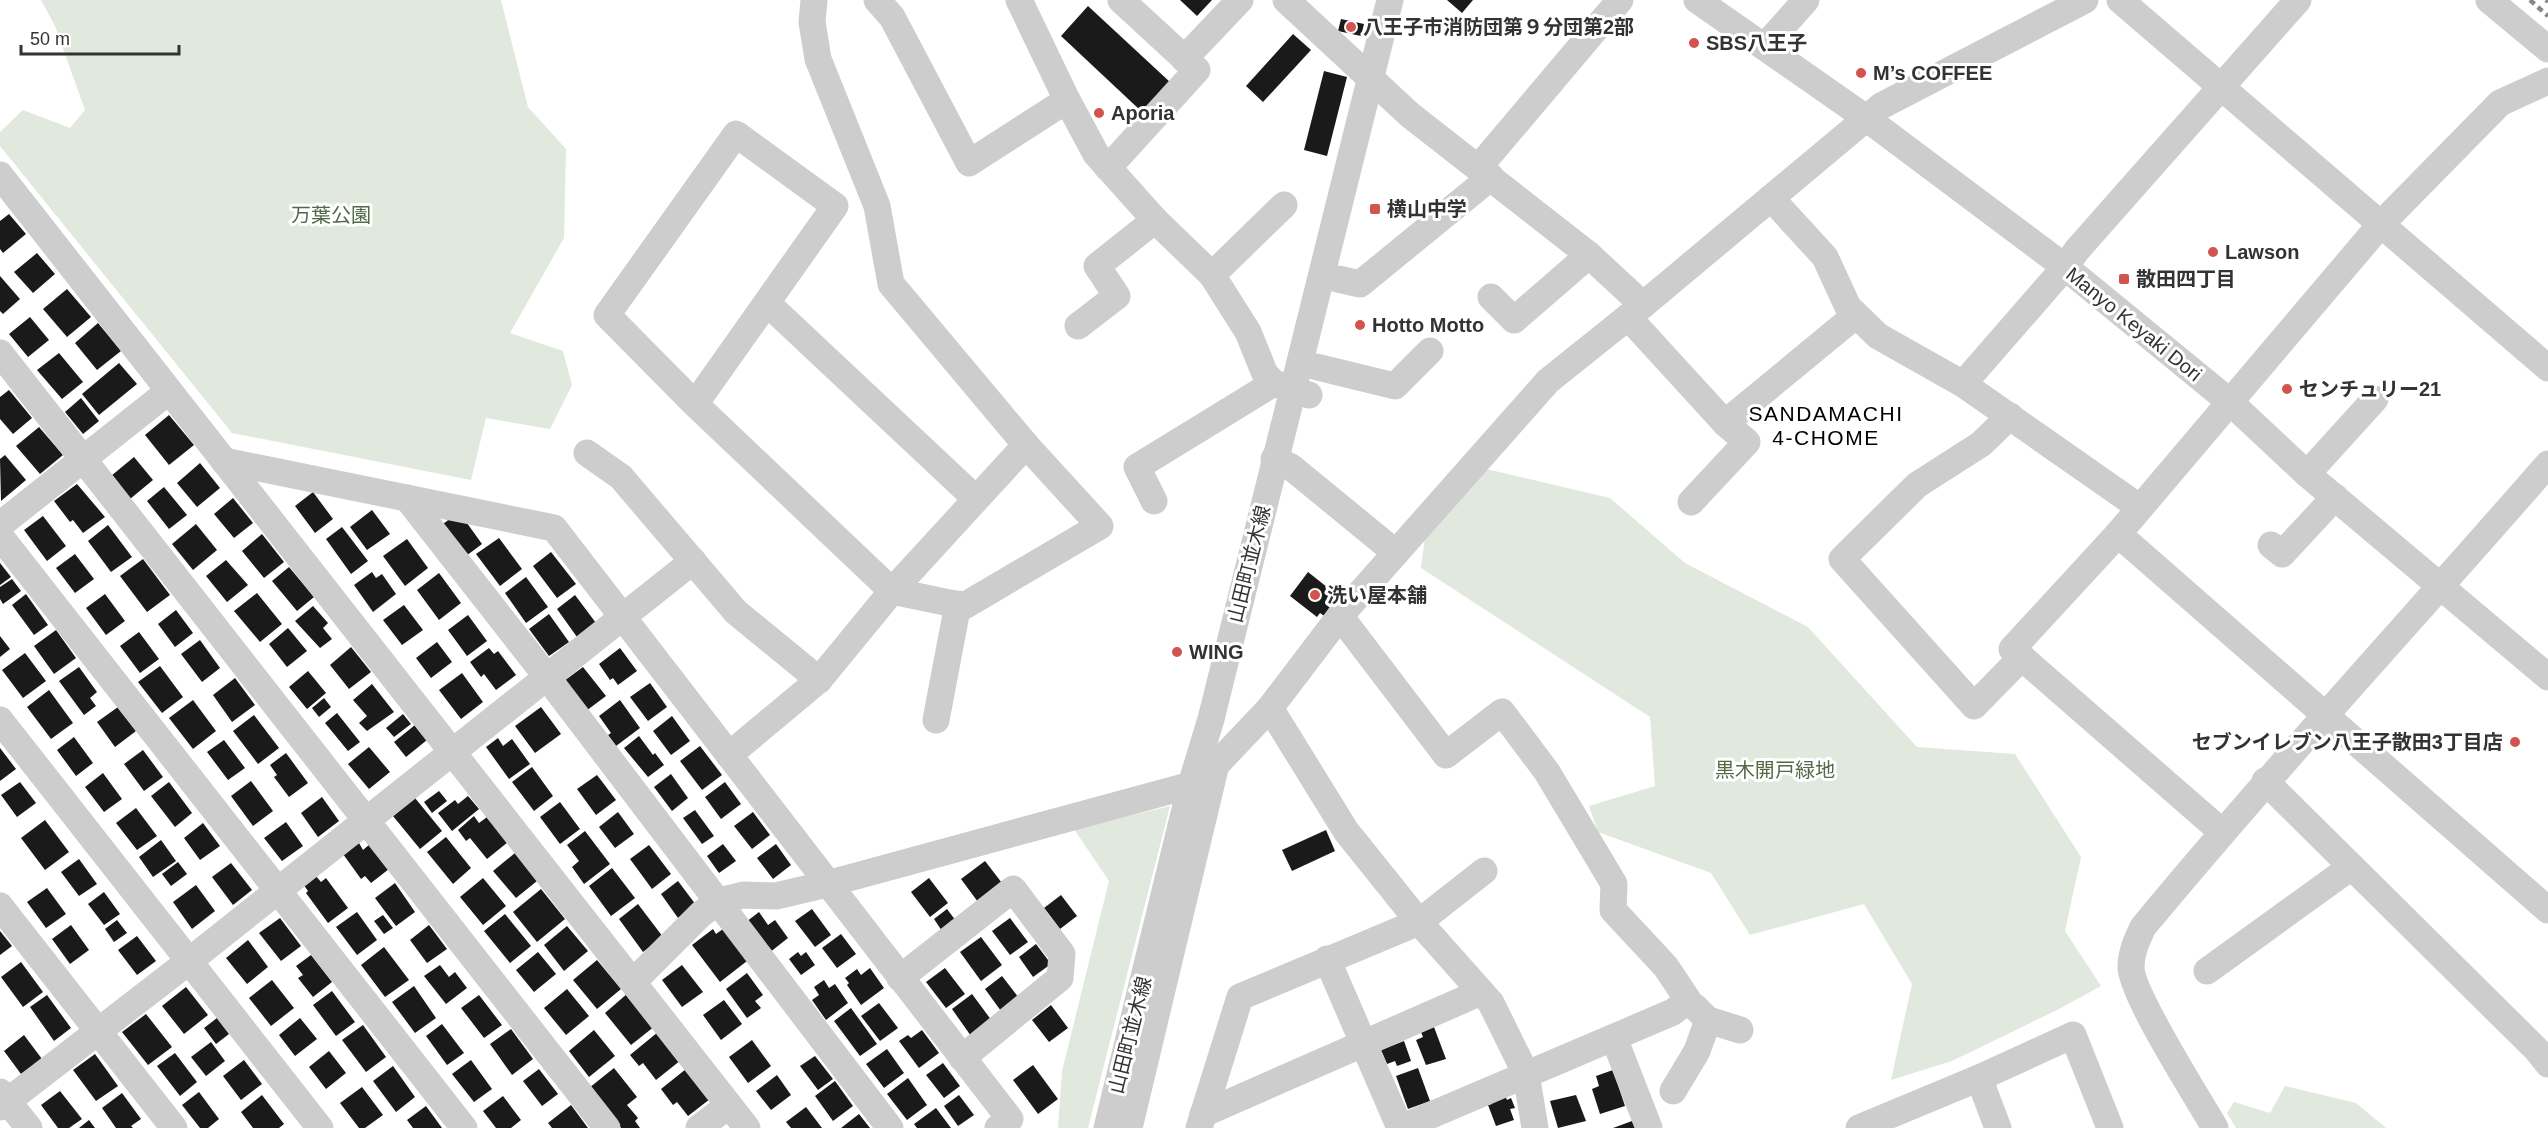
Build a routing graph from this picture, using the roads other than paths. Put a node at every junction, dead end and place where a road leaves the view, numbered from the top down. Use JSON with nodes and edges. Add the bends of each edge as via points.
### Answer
{"nodes":[{"id":1,"x":814,"y":0,"type":"edge"},
{"id":2,"x":877,"y":0,"type":"edge"},
{"id":3,"x":1019,"y":0,"type":"edge"},
{"id":4,"x":1121,"y":0,"type":"edge"},
{"id":5,"x":1240,"y":0,"type":"edge"},
{"id":6,"x":1286,"y":0,"type":"edge"},
{"id":7,"x":1390,"y":0,"type":"edge"},
{"id":8,"x":1410,"y":0,"type":"edge"},
{"id":9,"x":1620,"y":0,"type":"edge"},
{"id":10,"x":1697,"y":0,"type":"edge"},
{"id":11,"x":1806,"y":0,"type":"edge"},
{"id":12,"x":2085,"y":0,"type":"edge"},
{"id":13,"x":2120,"y":0,"type":"edge"},
{"id":14,"x":2298,"y":0,"type":"edge"},
{"id":15,"x":2489,"y":0,"type":"edge"},
{"id":16,"x":1765,"y":46,"type":"junction"},
{"id":17,"x":2548,"y":49,"type":"edge"},
{"id":18,"x":1184,"y":59,"type":"junction"},
{"id":19,"x":2548,"y":81,"type":"edge"},
{"id":20,"x":1378,"y":85,"type":"junction"},
{"id":21,"x":2220,"y":86,"type":"junction"},
{"id":22,"x":1067,"y":100,"type":"junction"},
{"id":23,"x":1866,"y":118,"type":"junction"},
{"id":24,"x":1108,"y":168,"type":"junction"},
{"id":25,"x":1485,"y":172,"type":"junction"},
{"id":26,"x":0,"y":176,"type":"edge"},
{"id":27,"x":1771,"y":198,"type":"junction"},
{"id":28,"x":1284,"y":205,"type":"dead end"},
{"id":29,"x":1155,"y":220,"type":"junction"},
{"id":30,"x":2381,"y":224,"type":"junction"},
{"id":31,"x":1589,"y":255,"type":"junction"},
{"id":32,"x":2065,"y":267,"type":"junction"},
{"id":33,"x":1212,"y":275,"type":"junction"},
{"id":34,"x":1338,"y":279,"type":"junction"},
{"id":35,"x":1491,"y":297,"type":"dead end"},
{"id":36,"x":767,"y":303,"type":"junction"},
{"id":37,"x":1636,"y":311,"type":"junction"},
{"id":38,"x":1856,"y":315,"type":"junction"},
{"id":39,"x":1078,"y":326,"type":"dead end"},
{"id":40,"x":1430,"y":351,"type":"dead end"},
{"id":41,"x":0,"y":353,"type":"edge"},
{"id":42,"x":1317,"y":367,"type":"junction"},
{"id":43,"x":2548,"y":368,"type":"edge"},
{"id":44,"x":1963,"y":384,"type":"junction"},
{"id":45,"x":1292,"y":390,"type":"junction"},
{"id":46,"x":170,"y":392,"type":"junction"},
{"id":47,"x":2375,"y":399,"type":"dead end"},
{"id":48,"x":2230,"y":402,"type":"junction"},
{"id":49,"x":695,"y":404,"type":"junction"},
{"id":50,"x":2010,"y":416,"type":"junction"},
{"id":51,"x":1725,"y":423,"type":"junction"},
{"id":52,"x":1026,"y":445,"type":"junction"},
{"id":53,"x":586,"y":453,"type":"dead end"},
{"id":54,"x":83,"y":459,"type":"junction"},
{"id":55,"x":224,"y":461,"type":"junction"},
{"id":56,"x":1283,"y":463,"type":"junction"},
{"id":57,"x":2548,"y":464,"type":"edge"},
{"id":58,"x":2307,"y":474,"type":"junction"},
{"id":59,"x":2335,"y":497,"type":"junction"},
{"id":60,"x":407,"y":498,"type":"junction"},
{"id":61,"x":976,"y":499,"type":"junction"},
{"id":62,"x":1154,"y":501,"type":"dead end"},
{"id":63,"x":1692,"y":502,"type":"dead end"},
{"id":64,"x":2139,"y":507,"type":"junction"},
{"id":65,"x":0,"y":525,"type":"edge"},
{"id":66,"x":2118,"y":534,"type":"junction"},
{"id":67,"x":0,"y":536,"type":"edge"},
{"id":68,"x":2271,"y":545,"type":"dead end"},
{"id":69,"x":1396,"y":553,"type":"junction"},
{"id":70,"x":693,"y":561,"type":"junction"},
{"id":71,"x":2441,"y":587,"type":"junction"},
{"id":72,"x":892,"y":591,"type":"junction"},
{"id":73,"x":958,"y":604,"type":"junction"},
{"id":74,"x":1340,"y":616,"type":"junction"},
{"id":75,"x":624,"y":618,"type":"junction"},
{"id":76,"x":2022,"y":657,"type":"junction"},
{"id":77,"x":548,"y":677,"type":"junction"},
{"id":78,"x":2548,"y":677,"type":"edge"},
{"id":79,"x":819,"y":680,"type":"junction"},
{"id":80,"x":1270,"y":708,"type":"junction"},
{"id":81,"x":2325,"y":714,"type":"junction"},
{"id":82,"x":0,"y":720,"type":"edge"},
{"id":83,"x":936,"y":720,"type":"dead end"},
{"id":84,"x":453,"y":752,"type":"junction"},
{"id":85,"x":729,"y":755,"type":"junction"},
{"id":86,"x":1216,"y":765,"type":"junction"},
{"id":87,"x":2265,"y":781,"type":"junction"},
{"id":88,"x":1191,"y":785,"type":"junction"},
{"id":89,"x":366,"y":821,"type":"junction"},
{"id":90,"x":2222,"y":832,"type":"junction"},
{"id":91,"x":2351,"y":867,"type":"junction"},
{"id":92,"x":1484,"y":872,"type":"dead end"},
{"id":93,"x":827,"y":884,"type":"junction"},
{"id":94,"x":277,"y":891,"type":"junction"},
{"id":95,"x":719,"y":901,"type":"junction"},
{"id":96,"x":0,"y":906,"type":"edge"},
{"id":97,"x":2548,"y":910,"type":"edge"},
{"id":98,"x":1419,"y":922,"type":"junction"},
{"id":99,"x":1327,"y":959,"type":"junction"},
{"id":100,"x":188,"y":962,"type":"junction"},
{"id":101,"x":2207,"y":971,"type":"dead end"},
{"id":102,"x":900,"y":978,"type":"junction"},
{"id":103,"x":633,"y":982,"type":"junction"},
{"id":104,"x":1481,"y":992,"type":"junction"},
{"id":105,"x":1688,"y":999,"type":"junction"},
{"id":106,"x":1146,"y":1014,"type":"junction"},
{"id":107,"x":1708,"y":1020,"type":"junction"},
{"id":108,"x":1740,"y":1030,"type":"dead end"},
{"id":109,"x":97,"y":1031,"type":"junction"},
{"id":110,"x":1614,"y":1038,"type":"junction"},
{"id":111,"x":1364,"y":1044,"type":"junction"},
{"id":112,"x":2544,"y":1051,"type":"edge"},
{"id":113,"x":962,"y":1058,"type":"junction"},
{"id":114,"x":1526,"y":1074,"type":"junction"},
{"id":115,"x":1979,"y":1078,"type":"junction"},
{"id":116,"x":1673,"y":1090,"type":"dead end"},
{"id":117,"x":2,"y":1100,"type":"edge"},
{"id":118,"x":729,"y":1105,"type":"junction"},
{"id":119,"x":1201,"y":1121,"type":"edge"},
{"id":120,"x":1873,"y":1125,"type":"edge"},
{"id":121,"x":29,"y":1128,"type":"edge"},
{"id":122,"x":174,"y":1128,"type":"edge"},
{"id":123,"x":320,"y":1128,"type":"edge"},
{"id":124,"x":464,"y":1128,"type":"edge"},
{"id":125,"x":607,"y":1128,"type":"edge"},
{"id":126,"x":699,"y":1128,"type":"edge"},
{"id":127,"x":747,"y":1128,"type":"edge"},
{"id":128,"x":890,"y":1128,"type":"edge"},
{"id":129,"x":998,"y":1128,"type":"edge"},
{"id":130,"x":1107,"y":1128,"type":"edge"},
{"id":131,"x":1129,"y":1128,"type":"edge"},
{"id":132,"x":1401,"y":1128,"type":"edge"},
{"id":133,"x":1535,"y":1128,"type":"edge"},
{"id":134,"x":1649,"y":1128,"type":"edge"},
{"id":135,"x":1998,"y":1128,"type":"edge"},
{"id":136,"x":2110,"y":1128,"type":"edge"},
{"id":137,"x":2215,"y":1128,"type":"edge"}],
"edges":[{"from":1,"to":52,"type":"street","via":[[812,22],[818,59],[877,206],[891,284]]},
{"from":2,"to":22,"type":"street","via":[[892,17],[969,164]]},
{"from":3,"to":22,"type":"street"},
{"from":4,"to":18,"type":"street"},
{"from":5,"to":18,"type":"street"},
{"from":6,"to":20,"type":"street"},
{"from":7,"to":20,"type":"street","name":"山田町並木線"},
{"from":8,"to":20,"type":"street","name":"山田町並木線"},
{"from":9,"to":25,"type":"street"},
{"from":10,"to":16,"type":"street","name":"Manyo Keyaki Dori"},
{"from":11,"to":16,"type":"street"},
{"from":12,"to":23,"type":"street","via":[[1881,106]]},
{"from":13,"to":21,"type":"street"},
{"from":14,"to":21,"type":"street"},
{"from":15,"to":17,"type":"street"},
{"from":16,"to":23,"type":"street","name":"Manyo Keyaki Dori"},
{"from":18,"to":24,"type":"street","via":[[1197,70]]},
{"from":19,"to":30,"type":"street","via":[[2500,102]]},
{"from":20,"to":25,"type":"street","via":[[1410,115]]},
{"from":20,"to":34,"type":"street","name":"山田町並木線"},
{"from":20,"to":45,"type":"street","name":"山田町並木線"},
{"from":21,"to":30,"type":"street"},
{"from":21,"to":32,"type":"street"},
{"from":22,"to":24,"type":"street","via":[[1096,154]]},
{"from":23,"to":27,"type":"street"},
{"from":23,"to":32,"type":"street","name":"Manyo Keyaki Dori"},
{"from":24,"to":29,"type":"street"},
{"from":25,"to":31,"type":"street"},
{"from":25,"to":34,"type":"street","via":[[1360,284]]},
{"from":26,"to":46,"type":"street"},
{"from":27,"to":37,"type":"street"},
{"from":27,"to":38,"type":"street","via":[[1825,257],[1848,308]]},
{"from":28,"to":33,"type":"street"},
{"from":29,"to":33,"type":"street"},
{"from":29,"to":39,"type":"street","via":[[1097,266],[1117,296]]},
{"from":30,"to":43,"type":"street"},
{"from":30,"to":48,"type":"street"},
{"from":31,"to":35,"type":"street","via":[[1514,320]]},
{"from":31,"to":37,"type":"street"},
{"from":32,"to":44,"type":"street"},
{"from":32,"to":48,"type":"street","name":"Manyo Keyaki Dori"},
{"from":33,"to":45,"type":"street","via":[[1248,332],[1265,374]]},
{"from":34,"to":42,"type":"street","name":"山田町並木線"},
{"from":36,"to":49,"type":"street"},
{"from":36,"to":49,"type":"street","via":[[835,206],[736,134],[607,315]]},
{"from":36,"to":61,"type":"street"},
{"from":37,"to":51,"type":"street"},
{"from":37,"to":69,"type":"street","via":[[1548,381]]},
{"from":38,"to":44,"type":"street","via":[[1878,336]]},
{"from":38,"to":51,"type":"street"},
{"from":40,"to":42,"type":"street","via":[[1395,386]]},
{"from":41,"to":54,"type":"street"},
{"from":42,"to":45,"type":"street","name":"山田町並木線"},
{"from":44,"to":50,"type":"street"},
{"from":45,"to":56,"type":"street","name":"山田町並木線"},
{"from":45,"to":62,"type":"street","via":[[1137,466]]},
{"from":46,"to":54,"type":"street"},
{"from":46,"to":55,"type":"street"},
{"from":47,"to":58,"type":"street"},
{"from":48,"to":58,"type":"street","name":"Manyo Keyaki Dori"},
{"from":48,"to":64,"type":"street"},
{"from":49,"to":72,"type":"street"},
{"from":50,"to":64,"type":"street"},
{"from":50,"to":76,"type":"street","via":[[1981,444],[1917,485],[1842,559],[1974,706]]},
{"from":51,"to":63,"type":"street","via":[[1747,442]]},
{"from":52,"to":61,"type":"street"},
{"from":52,"to":73,"type":"street","via":[[1100,526],[964,606]]},
{"from":53,"to":70,"type":"street","via":[[621,477]]},
{"from":54,"to":65,"type":"street"},
{"from":54,"to":89,"type":"street"},
{"from":55,"to":60,"type":"street"},
{"from":55,"to":84,"type":"street"},
{"from":56,"to":69,"type":"street"},
{"from":56,"to":86,"type":"street","name":"山田町並木線"},
{"from":56,"to":88,"type":"street","name":"山田町並木線"},
{"from":57,"to":71,"type":"street"},
{"from":58,"to":59,"type":"street","name":"Manyo Keyaki Dori"},
{"from":59,"to":68,"type":"street","via":[[2282,554]]},
{"from":59,"to":71,"type":"street","name":"Manyo Keyaki Dori"},
{"from":60,"to":75,"type":"street","via":[[554,528]]},
{"from":60,"to":77,"type":"street"},
{"from":61,"to":72,"type":"street"},
{"from":64,"to":66,"type":"street"},
{"from":66,"to":76,"type":"street","via":[[2012,649]]},
{"from":66,"to":81,"type":"street"},
{"from":67,"to":94,"type":"street"},
{"from":69,"to":74,"type":"street"},
{"from":70,"to":75,"type":"street"},
{"from":70,"to":79,"type":"street","via":[[736,612]]},
{"from":71,"to":78,"type":"street","name":"Manyo Keyaki Dori"},
{"from":71,"to":81,"type":"street"},
{"from":72,"to":73,"type":"street"},
{"from":72,"to":79,"type":"street"},
{"from":73,"to":83,"type":"street"},
{"from":74,"to":80,"type":"street"},
{"from":74,"to":105,"type":"street","via":[[1446,755],[1502,712],[1547,772],[1614,884],[1613,910],[1666,967]]},
{"from":75,"to":77,"type":"street"},
{"from":75,"to":85,"type":"street"},
{"from":76,"to":90,"type":"street"},
{"from":77,"to":84,"type":"street"},
{"from":77,"to":95,"type":"street"},
{"from":79,"to":85,"type":"street"},
{"from":80,"to":86,"type":"street"},
{"from":80,"to":98,"type":"street","via":[[1346,831]]},
{"from":81,"to":87,"type":"street"},
{"from":81,"to":97,"type":"street"},
{"from":82,"to":100,"type":"street"},
{"from":84,"to":89,"type":"street"},
{"from":84,"to":103,"type":"street"},
{"from":85,"to":93,"type":"street"},
{"from":86,"to":88,"type":"street"},
{"from":86,"to":106,"type":"street","name":"山田町並木線"},
{"from":87,"to":90,"type":"street"},
{"from":87,"to":91,"type":"street"},
{"from":88,"to":93,"type":"street"},
{"from":88,"to":106,"type":"street","name":"山田町並木線"},
{"from":89,"to":94,"type":"street"},
{"from":89,"to":125,"type":"street"},
{"from":90,"to":137,"type":"street","via":[[2143,927],[2133,948],[2131,969],[2139,996]]},
{"from":91,"to":101,"type":"street"},
{"from":91,"to":112,"type":"street"},
{"from":92,"to":98,"type":"street"},
{"from":93,"to":95,"type":"street","via":[[776,896],[742,895]]},
{"from":93,"to":102,"type":"street"},
{"from":94,"to":100,"type":"street"},
{"from":94,"to":124,"type":"street"},
{"from":95,"to":103,"type":"street"},
{"from":95,"to":128,"type":"street"},
{"from":96,"to":109,"type":"street"},
{"from":98,"to":99,"type":"street"},
{"from":98,"to":104,"type":"street"},
{"from":99,"to":111,"type":"street"},
{"from":99,"to":119,"type":"street","via":[[1240,998]]},
{"from":100,"to":109,"type":"street"},
{"from":100,"to":123,"type":"street"},
{"from":102,"to":113,"type":"street"},
{"from":102,"to":113,"type":"street","via":[[1012,889],[1062,954],[1060,978]]},
{"from":103,"to":118,"type":"street"},
{"from":104,"to":111,"type":"street"},
{"from":104,"to":114,"type":"street","via":[[1491,1003]]},
{"from":105,"to":107,"type":"street"},
{"from":105,"to":110,"type":"street","via":[[1673,1012]]},
{"from":106,"to":130,"type":"street","name":"山田町並木線"},
{"from":106,"to":131,"type":"street","name":"山田町並木線"},
{"from":107,"to":108,"type":"street"},
{"from":107,"to":116,"type":"street","via":[[1697,1052]]},
{"from":109,"to":117,"type":"street"},
{"from":109,"to":122,"type":"street"},
{"from":110,"to":114,"type":"street"},
{"from":110,"to":134,"type":"street"},
{"from":111,"to":119,"type":"street"},
{"from":111,"to":132,"type":"street"},
{"from":113,"to":129,"type":"street","via":[[1010,1119]]},
{"from":114,"to":132,"type":"street"},
{"from":114,"to":133,"type":"street"},
{"from":115,"to":120,"type":"street"},
{"from":115,"to":135,"type":"street"},
{"from":115,"to":136,"type":"street","via":[[2073,1035]]},
{"from":117,"to":121,"type":"street"},
{"from":118,"to":126,"type":"street"},
{"from":118,"to":127,"type":"street"}]}
